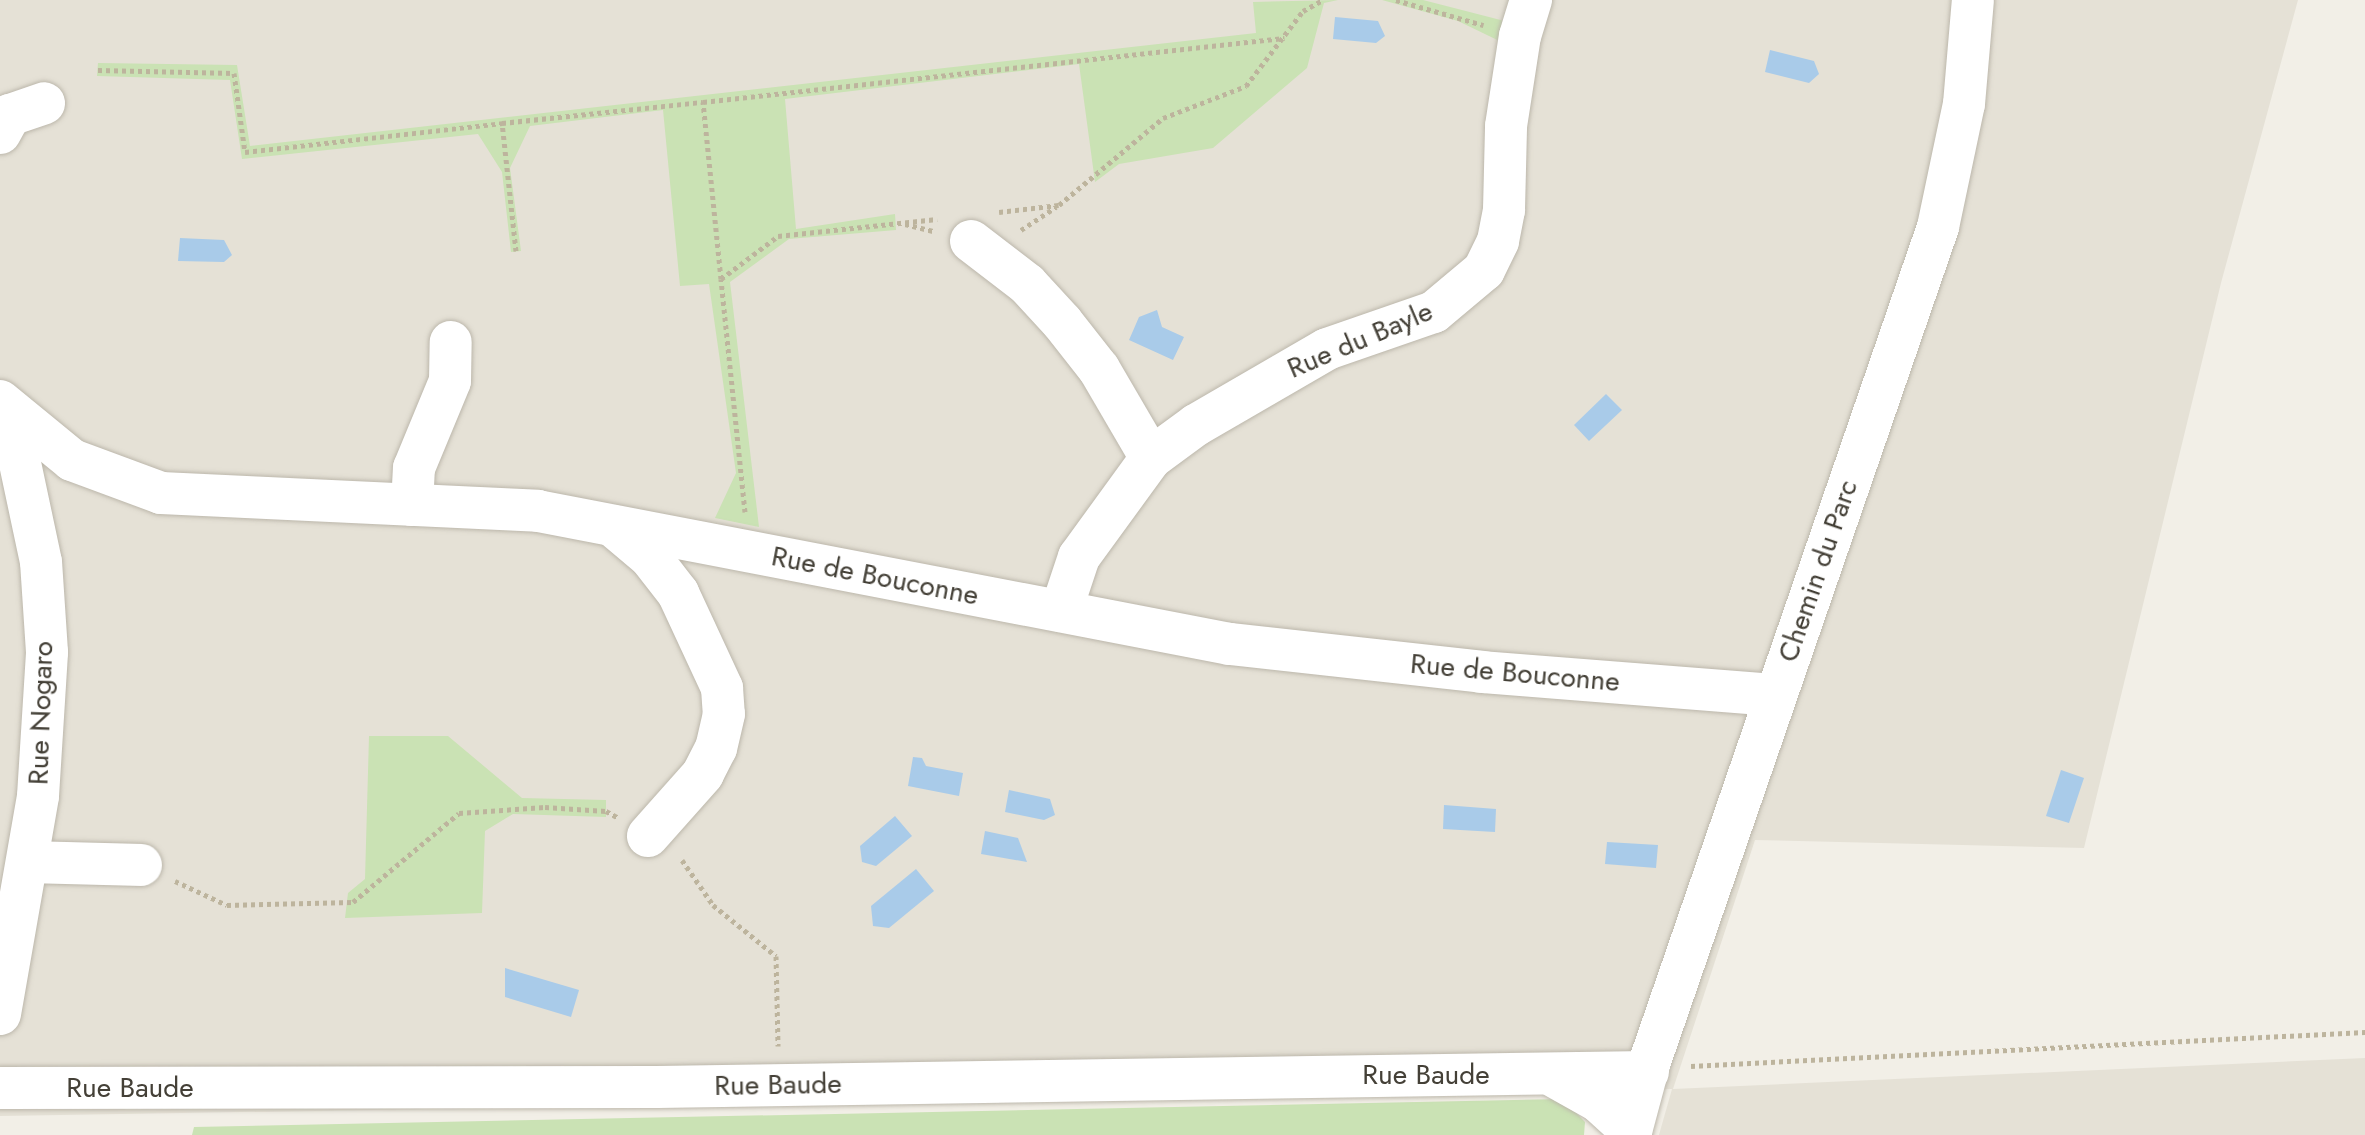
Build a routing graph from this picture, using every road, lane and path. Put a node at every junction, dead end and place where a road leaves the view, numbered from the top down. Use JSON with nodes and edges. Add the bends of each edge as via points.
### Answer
{"nodes":[{"id":1,"x":1396,"y":0,"type":"edge"},
{"id":2,"x":1973,"y":0,"type":"edge"},
{"id":3,"x":1525,"y":18,"type":"edge"},
{"id":4,"x":1285,"y":37,"type":"dead end"},
{"id":5,"x":98,"y":70,"type":"dead end"},
{"id":6,"x":703,"y":102,"type":"junction"},
{"id":7,"x":44,"y":103,"type":"dead end"},
{"id":8,"x":502,"y":123,"type":"junction"},
{"id":9,"x":0,"y":133,"type":"edge"},
{"id":10,"x":971,"y":241,"type":"dead end"},
{"id":11,"x":516,"y":251,"type":"dead end"},
{"id":12,"x":721,"y":279,"type":"dead end"},
{"id":13,"x":451,"y":342,"type":"dead end"},
{"id":14,"x":4,"y":406,"type":"edge"},
{"id":15,"x":1151,"y":458,"type":"junction"},
{"id":16,"x":412,"y":505,"type":"junction"},
{"id":17,"x":609,"y":523,"type":"junction"},
{"id":18,"x":1061,"y":611,"type":"junction"},
{"id":19,"x":1775,"y":695,"type":"junction"},
{"id":20,"x":648,"y":836,"type":"junction"},
{"id":21,"x":29,"y":862,"type":"junction"},
{"id":22,"x":141,"y":865,"type":"joint"},
{"id":23,"x":0,"y":1014,"type":"edge"},
{"id":24,"x":2365,"y":1032,"type":"edge"},
{"id":25,"x":1649,"y":1068,"type":"junction"},
{"id":26,"x":1555,"y":1077,"type":"junction"},
{"id":27,"x":778,"y":1084,"type":"junction"},
{"id":28,"x":0,"y":1088,"type":"edge"},
{"id":29,"x":1631,"y":1133,"type":"edge"}],
"edges":[{"from":1,"to":3,"type":"path"},
{"from":2,"to":19,"type":"street","name":"Chemin du Parc","via":[[1964,104],[1938,227]]},
{"from":3,"to":15,"type":"street","name":"Rue du Bayle","via":[[1506,126],[1504,210],[1498,241],[1484,270],[1434,312],[1327,349],[1196,425]]},
{"from":4,"to":6,"type":"path"},
{"from":5,"to":8,"type":"path","via":[[234,73],[245,152]]},
{"from":6,"to":8,"type":"path"},
{"from":6,"to":12,"type":"path"},
{"from":7,"to":9,"type":"street","via":[[10,115]]},
{"from":8,"to":11,"type":"path"},
{"from":10,"to":15,"type":"street","via":[[1027,284],[1062,322],[1099,369]]},
{"from":13,"to":16,"type":"street","via":[[450,381],[414,468]]},
{"from":14,"to":16,"type":"street","name":"Rue de Bouconne","via":[[72,460],[161,493]]},
{"from":14,"to":21,"type":"street","name":"Rue Nogaro","via":[[41,562],[47,652]]},
{"from":15,"to":18,"type":"street","name":"Rue du Bayle","via":[[1079,557]]},
{"from":16,"to":17,"type":"street","name":"Rue de Bouconne","via":[[538,511]]},
{"from":17,"to":18,"type":"street","name":"Rue de Bouconne"},
{"from":17,"to":20,"type":"street","via":[[650,557],[678,593],[722,688],[724,714],[716,748],[703,774]]},
{"from":18,"to":19,"type":"street","name":"Rue de Bouconne","via":[[1315,656]]},
{"from":19,"to":25,"type":"street","name":"Chemin du Parc"},
{"from":20,"to":22,"type":"path","via":[[606,811],[496,806],[459,813],[353,902],[227,905]]},
{"from":20,"to":27,"type":"path","via":[[686,863],[713,905],[776,956]]},
{"from":21,"to":22,"type":"street"},
{"from":21,"to":23,"type":"street","name":"Rue Nogaro"},
{"from":24,"to":25,"type":"path"},
{"from":25,"to":26,"type":"street","name":"Rue Baude"},
{"from":25,"to":29,"type":"street","name":"Chemin du Parc"},
{"from":26,"to":27,"type":"street","name":"Rue Baude","via":[[1456,1073]]},
{"from":26,"to":29,"type":"street","name":"Rue Baude","via":[[1598,1101]]},
{"from":27,"to":28,"type":"street","name":"Rue Baude"}]}
